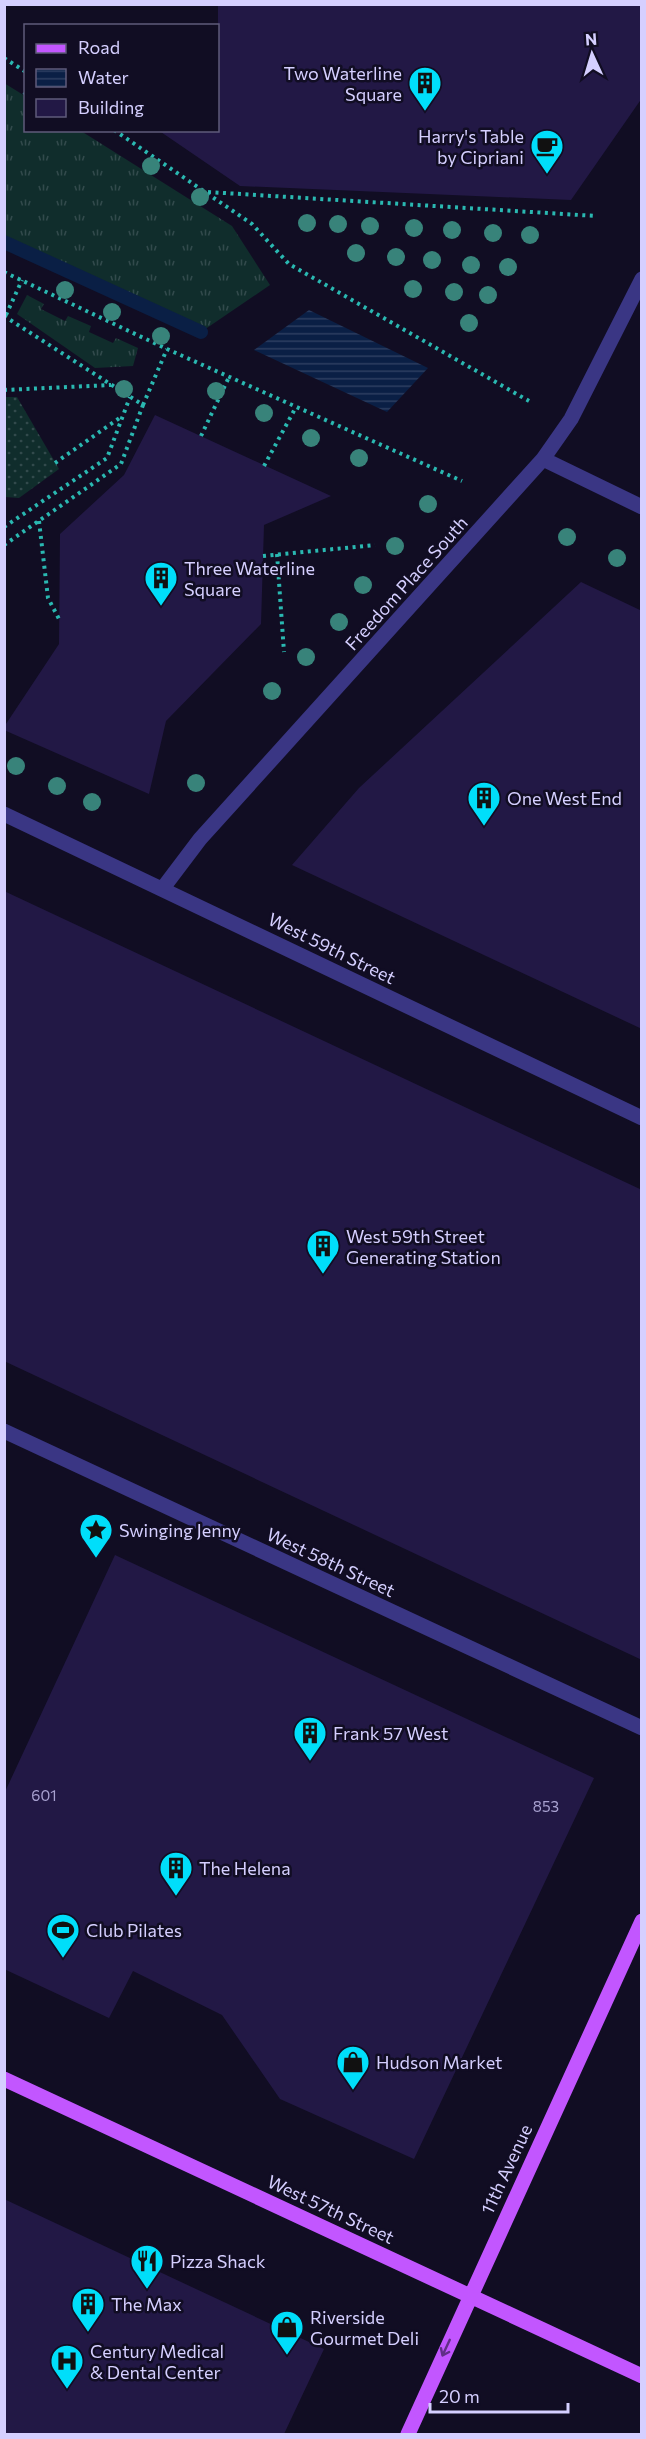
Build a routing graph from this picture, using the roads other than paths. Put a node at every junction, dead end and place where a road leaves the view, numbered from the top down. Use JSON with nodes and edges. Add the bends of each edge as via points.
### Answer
{"nodes":[{"id":1,"x":642,"y":279,"type":"edge"},
{"id":2,"x":543,"y":459,"type":"junction"},
{"id":3,"x":642,"y":507,"type":"edge"},
{"id":4,"x":4,"y":814,"type":"edge"},
{"id":5,"x":163,"y":888,"type":"junction"},
{"id":6,"x":642,"y":1118,"type":"edge"},
{"id":7,"x":4,"y":1431,"type":"edge"},
{"id":8,"x":642,"y":1728,"type":"edge"},
{"id":9,"x":642,"y":1921,"type":"edge"},
{"id":10,"x":4,"y":2079,"type":"edge"},
{"id":11,"x":470,"y":2295,"type":"junction"},
{"id":12,"x":642,"y":2376,"type":"edge"},
{"id":13,"x":408,"y":2434,"type":"edge"}],
"edges":[{"from":1,"to":2,"type":"street","name":"Freedom Place South","via":[[571,419]]},
{"from":2,"to":3,"type":"street"},
{"from":2,"to":5,"type":"street","name":"Freedom Place South","via":[[200,839]]},
{"from":4,"to":5,"type":"street","name":"West 59th Street"},
{"from":5,"to":6,"type":"street","name":"West 59th Street"},
{"from":7,"to":8,"type":"street","name":"West 58th Street"},
{"from":9,"to":11,"type":"main road","name":"11th Avenue"},
{"from":10,"to":11,"type":"main road","name":"West 57th Street"},
{"from":11,"to":12,"type":"main road","name":"West 57th Street"},
{"from":11,"to":13,"type":"main road","name":"11th Avenue","one_way":true}]}
